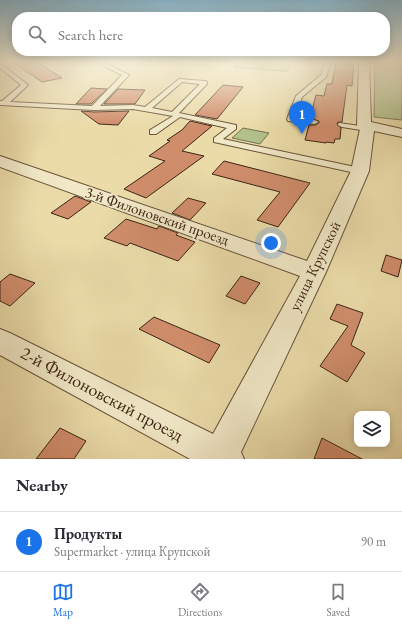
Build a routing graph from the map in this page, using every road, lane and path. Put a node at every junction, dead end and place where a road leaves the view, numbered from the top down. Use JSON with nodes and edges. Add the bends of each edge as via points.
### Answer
{"nodes":[{"id":1,"x":23,"y":83,"type":"edge"},
{"id":2,"x":118,"y":83,"type":"edge"},
{"id":3,"x":176,"y":83,"type":"edge"},
{"id":4,"x":205,"y":83,"type":"edge"},
{"id":5,"x":315,"y":83,"type":"edge"},
{"id":6,"x":364,"y":83,"type":"edge"},
{"id":7,"x":2,"y":103,"type":"edge"},
{"id":8,"x":94,"y":108,"type":"junction"},
{"id":9,"x":147,"y":109,"type":"junction"},
{"id":10,"x":176,"y":115,"type":"junction"},
{"id":11,"x":314,"y":122,"type":"dead end"},
{"id":12,"x":342,"y":125,"type":"dead end"},
{"id":13,"x":365,"y":127,"type":"junction"},
{"id":14,"x":153,"y":132,"type":"dead end"},
{"id":15,"x":402,"y":133,"type":"edge"},
{"id":16,"x":0,"y":161,"type":"edge"},
{"id":17,"x":360,"y":171,"type":"junction"},
{"id":18,"x":314,"y":272,"type":"junction"},
{"id":19,"x":0,"y":341,"type":"edge"},
{"id":20,"x":222,"y":458,"type":"edge"}],
"edges":[{"from":1,"to":7,"type":"lane","via":[[25,85]]},
{"from":2,"to":8,"type":"lane"},
{"from":3,"to":9,"type":"lane"},
{"from":4,"to":10,"type":"lane"},
{"from":5,"to":11,"type":"lane","via":[[299,96],[291,119]]},
{"from":6,"to":13,"type":"street","name":"улица Крупской"},
{"from":7,"to":8,"type":"lane"},
{"from":8,"to":9,"type":"lane"},
{"from":9,"to":10,"type":"lane"},
{"from":10,"to":14,"type":"lane"},
{"from":10,"to":17,"type":"lane","via":[[233,127],[217,140]]},
{"from":12,"to":13,"type":"lane"},
{"from":13,"to":15,"type":"street"},
{"from":13,"to":17,"type":"street","name":"улица Крупской"},
{"from":16,"to":18,"type":"street","name":"3-й Филоновский проезд"},
{"from":17,"to":18,"type":"street","name":"улица Крупской"},
{"from":18,"to":20,"type":"street","name":"улица Крупской"},
{"from":19,"to":20,"type":"street","name":"2-й Филоновский проезд"}]}
